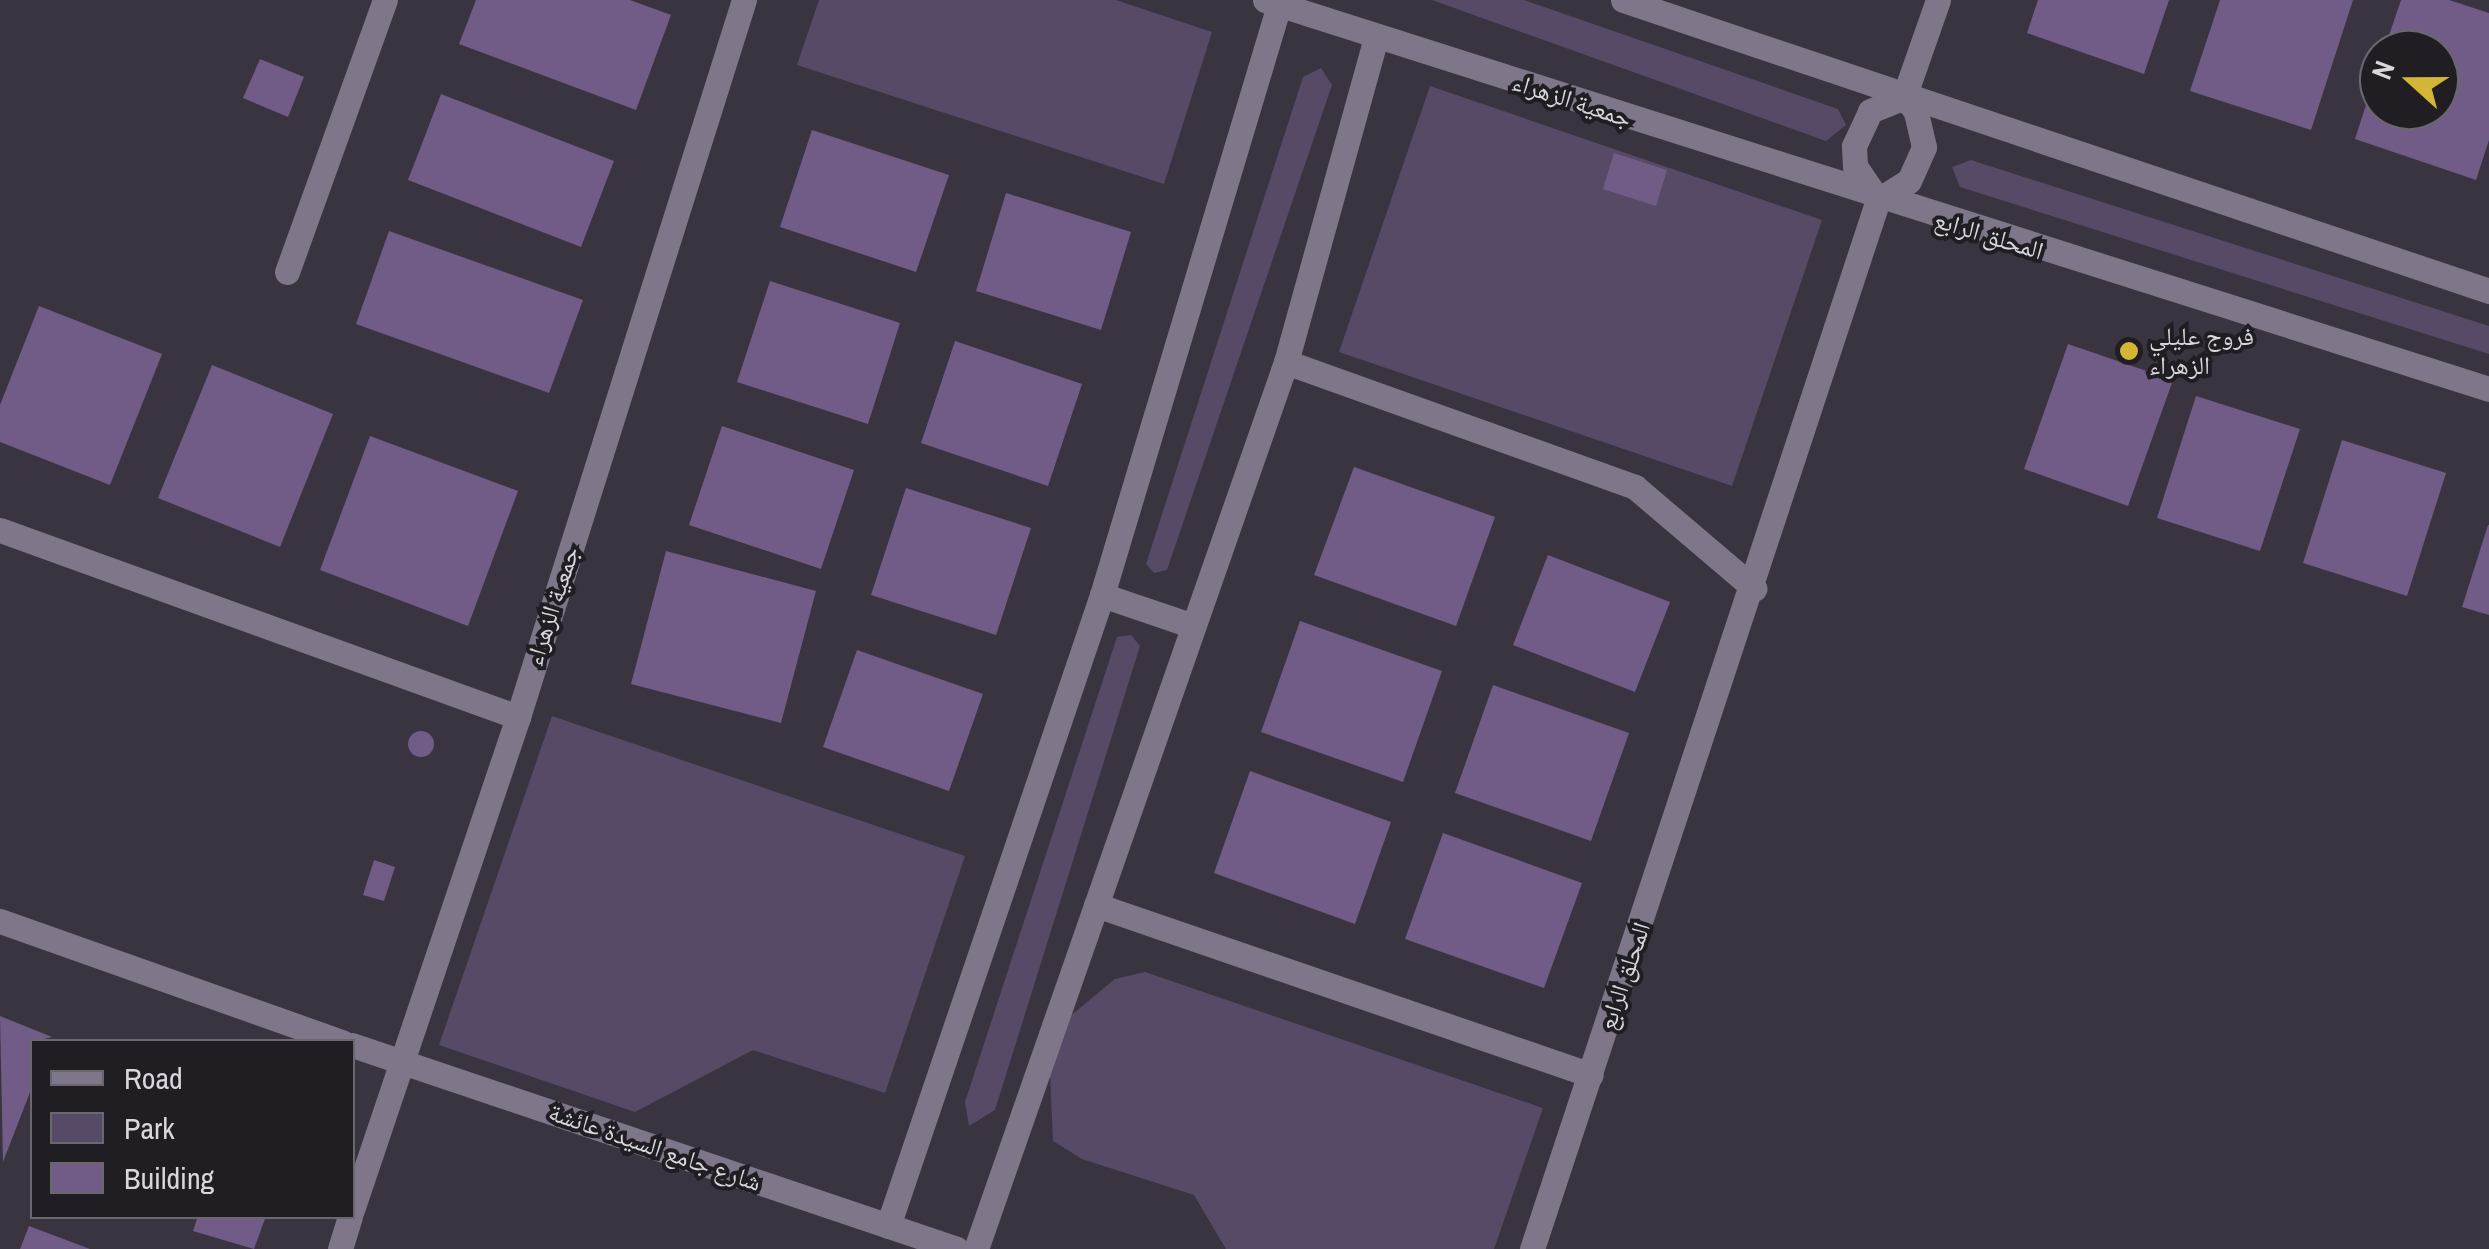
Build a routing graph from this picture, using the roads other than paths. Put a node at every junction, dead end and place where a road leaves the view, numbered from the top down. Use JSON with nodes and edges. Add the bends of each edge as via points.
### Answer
{"nodes":[{"id":1,"x":385,"y":0,"type":"edge"},
{"id":2,"x":744,"y":0,"type":"edge"},
{"id":3,"x":1623,"y":0,"type":"edge"},
{"id":4,"x":1938,"y":0,"type":"edge"},
{"id":5,"x":1272,"y":2,"type":"edge"},
{"id":6,"x":1376,"y":36,"type":"junction"},
{"id":7,"x":1904,"y":97,"type":"junction"},
{"id":8,"x":1878,"y":200,"type":"junction"},
{"id":9,"x":287,"y":272,"type":"dead end"},
{"id":10,"x":2489,"y":291,"type":"edge"},
{"id":11,"x":1286,"y":362,"type":"junction"},
{"id":12,"x":2489,"y":390,"type":"edge"},
{"id":13,"x":0,"y":530,"type":"edge"},
{"id":14,"x":1755,"y":589,"type":"junction"},
{"id":15,"x":1102,"y":595,"type":"junction"},
{"id":16,"x":1194,"y":626,"type":"junction"},
{"id":17,"x":518,"y":717,"type":"junction"},
{"id":18,"x":1096,"y":905,"type":"junction"},
{"id":19,"x":0,"y":922,"type":"edge"},
{"id":20,"x":333,"y":1039,"type":"edge"},
{"id":21,"x":355,"y":1046,"type":"edge"},
{"id":22,"x":402,"y":1062,"type":"junction"},
{"id":23,"x":1591,"y":1075,"type":"junction"},
{"id":24,"x":355,"y":1201,"type":"edge"},
{"id":25,"x":349,"y":1219,"type":"edge"},
{"id":26,"x":888,"y":1226,"type":"junction"},
{"id":27,"x":340,"y":1249,"type":"edge"},
{"id":28,"x":957,"y":1249,"type":"edge"},
{"id":29,"x":976,"y":1249,"type":"edge"},
{"id":30,"x":1532,"y":1249,"type":"edge"}],
"edges":[{"from":1,"to":9,"type":"street"},
{"from":2,"to":17,"type":"street","name":"جمعية الزهراء"},
{"from":3,"to":7,"type":"street"},
{"from":4,"to":7,"type":"street"},
{"from":5,"to":6,"type":"street","name":"جمعية الزهراء"},
{"from":5,"to":15,"type":"street"},
{"from":6,"to":8,"type":"street","name":"جمعية الزهراء"},
{"from":6,"to":11,"type":"street"},
{"from":7,"to":8,"type":"street","via":[[1922,128],[1924,147],[1909,181]]},
{"from":7,"to":8,"type":"street","via":[[1870,111],[1854,146],[1856,166]]},
{"from":7,"to":10,"type":"street"},
{"from":8,"to":12,"type":"street","name":"المحلق الرابع"},
{"from":8,"to":14,"type":"street","name":"المحلق الرابع"},
{"from":11,"to":14,"type":"street","via":[[1635,487]]},
{"from":11,"to":16,"type":"street"},
{"from":13,"to":17,"type":"street"},
{"from":14,"to":23,"type":"street","name":"المحلق الرابع"},
{"from":15,"to":16,"type":"street"},
{"from":15,"to":26,"type":"street"},
{"from":16,"to":18,"type":"street"},
{"from":17,"to":22,"type":"street","name":"جمعية الزهراء"},
{"from":18,"to":23,"type":"street"},
{"from":18,"to":29,"type":"street"},
{"from":19,"to":20,"type":"street"},
{"from":21,"to":22,"type":"street","name":"شارع جامع السيدة عائشة"},
{"from":22,"to":24,"type":"street","name":"جمعية الزهراء"},
{"from":22,"to":26,"type":"street","name":"شارع جامع السيدة عائشة"},
{"from":23,"to":30,"type":"street","name":"المحلق الرابع"},
{"from":25,"to":27,"type":"street","name":"جمعية الزهراء"},
{"from":26,"to":28,"type":"street","name":"شارع جامع السيدة عائشة"}]}
